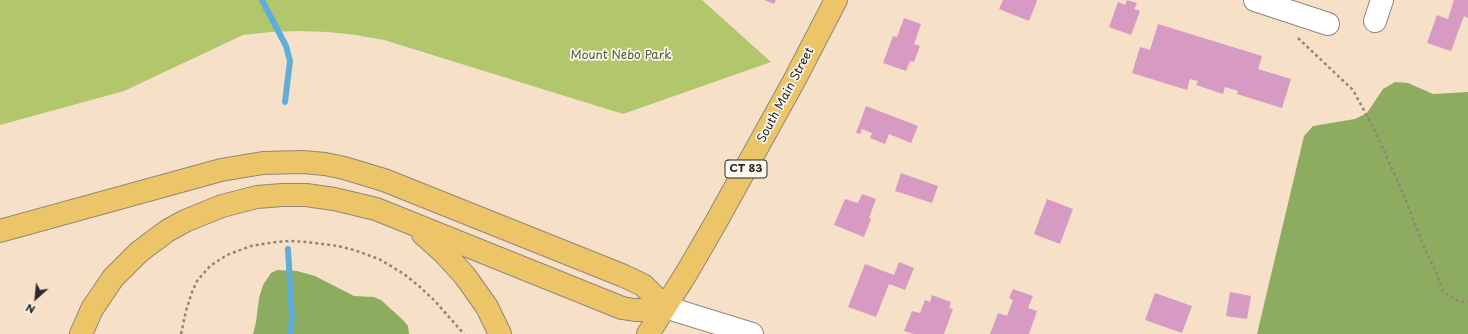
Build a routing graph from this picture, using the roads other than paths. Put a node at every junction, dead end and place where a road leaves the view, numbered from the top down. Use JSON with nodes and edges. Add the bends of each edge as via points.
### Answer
{"nodes":[{"id":1,"x":836,"y":0,"type":"edge"},
{"id":2,"x":1255,"y":0,"type":"edge"},
{"id":3,"x":1382,"y":0,"type":"edge"},
{"id":4,"x":1375,"y":21,"type":"dead end"},
{"id":5,"x":1328,"y":24,"type":"dead end"},
{"id":6,"x":391,"y":215,"type":"junction"},
{"id":7,"x":0,"y":231,"type":"edge"},
{"id":8,"x":665,"y":307,"type":"junction"},
{"id":9,"x":81,"y":334,"type":"edge"},
{"id":10,"x":500,"y":334,"type":"edge"},
{"id":11,"x":648,"y":334,"type":"edge"},
{"id":12,"x":752,"y":334,"type":"edge"}],
"edges":[{"from":1,"to":8,"type":"main road","name":"South Main Street","number":"CT 83","via":[[741,178]]},
{"from":2,"to":5,"type":"street"},
{"from":3,"to":4,"type":"street"},
{"from":6,"to":8,"type":"main road","via":[[622,308],[646,310]]},
{"from":6,"to":9,"type":"main road","via":[[340,200],[287,195],[239,200],[204,212],[167,231],[139,252],[102,293]]},
{"from":6,"to":10,"type":"main road","via":[[422,233],[454,263],[480,296]]},
{"from":7,"to":8,"type":"main road","via":[[221,170],[263,163],[325,164],[384,180],[624,276],[643,286]]},
{"from":8,"to":11,"type":"main road","name":"South Main Street","number":"CT 83"},
{"from":8,"to":12,"type":"street"}]}
